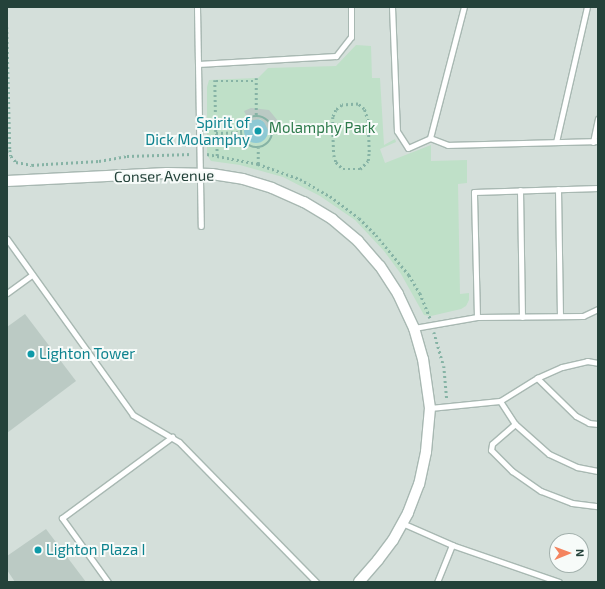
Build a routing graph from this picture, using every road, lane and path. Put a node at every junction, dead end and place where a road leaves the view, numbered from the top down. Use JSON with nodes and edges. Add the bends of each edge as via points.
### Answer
{"nodes":[{"id":1,"x":197,"y":7,"type":"edge"},
{"id":2,"x":351,"y":7,"type":"edge"},
{"id":3,"x":392,"y":7,"type":"edge"},
{"id":4,"x":464,"y":7,"type":"edge"},
{"id":5,"x":587,"y":7,"type":"edge"},
{"id":6,"x":7,"y":27,"type":"edge"},
{"id":7,"x":198,"y":64,"type":"junction"},
{"id":8,"x":256,"y":115,"type":"junction"},
{"id":9,"x":598,"y":119,"type":"edge"},
{"id":10,"x":333,"y":130,"type":"junction"},
{"id":11,"x":241,"y":132,"type":"junction"},
{"id":12,"x":274,"y":132,"type":"junction"},
{"id":13,"x":216,"y":133,"type":"junction"},
{"id":14,"x":430,"y":138,"type":"junction"},
{"id":15,"x":556,"y":142,"type":"junction"},
{"id":16,"x":595,"y":142,"type":"edge"},
{"id":17,"x":258,"y":148,"type":"junction"},
{"id":18,"x":199,"y":154,"type":"junction"},
{"id":19,"x":217,"y":156,"type":"junction"},
{"id":20,"x":199,"y":173,"type":"junction"},
{"id":21,"x":7,"y":182,"type":"edge"},
{"id":22,"x":598,"y":188,"type":"edge"},
{"id":23,"x":558,"y":189,"type":"junction"},
{"id":24,"x":520,"y":190,"type":"junction"},
{"id":25,"x":201,"y":226,"type":"dead end"},
{"id":26,"x":7,"y":240,"type":"edge"},
{"id":27,"x":32,"y":275,"type":"junction"},
{"id":28,"x":7,"y":293,"type":"edge"},
{"id":29,"x":598,"y":309,"type":"edge"},
{"id":30,"x":522,"y":316,"type":"junction"},
{"id":31,"x":560,"y":316,"type":"junction"},
{"id":32,"x":477,"y":317,"type":"junction"},
{"id":33,"x":414,"y":328,"type":"junction"},
{"id":34,"x":598,"y":363,"type":"edge"},
{"id":35,"x":537,"y":378,"type":"junction"},
{"id":36,"x":500,"y":401,"type":"junction"},
{"id":37,"x":430,"y":408,"type":"junction"},
{"id":38,"x":515,"y":424,"type":"junction"},
{"id":39,"x":598,"y":424,"type":"edge"},
{"id":40,"x":172,"y":437,"type":"junction"},
{"id":41,"x":598,"y":471,"type":"edge"},
{"id":42,"x":598,"y":506,"type":"edge"},
{"id":43,"x":402,"y":523,"type":"junction"},
{"id":44,"x":452,"y":545,"type":"junction"},
{"id":45,"x":108,"y":582,"type":"edge"},
{"id":46,"x":316,"y":582,"type":"edge"},
{"id":47,"x":359,"y":582,"type":"edge"},
{"id":48,"x":437,"y":582,"type":"edge"},
{"id":49,"x":559,"y":582,"type":"edge"}],
"edges":[{"from":1,"to":7,"type":"lane"},
{"from":2,"to":7,"type":"lane","via":[[351,37],[336,56]]},
{"from":3,"to":14,"type":"lane","via":[[397,131],[408,148]]},
{"from":4,"to":14,"type":"lane"},
{"from":5,"to":15,"type":"lane"},
{"from":6,"to":18,"type":"path","via":[[10,150],[16,162],[32,165],[99,161],[127,156]]},
{"from":7,"to":18,"type":"lane"},
{"from":8,"to":11,"type":"path","via":[[245,120]]},
{"from":8,"to":12,"type":"path","via":[[270,121]]},
{"from":8,"to":13,"type":"path","via":[[256,79],[216,81]]},
{"from":9,"to":16,"type":"lane"},
{"from":10,"to":10,"type":"path","via":[[336,162],[344,169],[360,169],[368,161],[369,152],[368,121],[364,109],[358,104],[342,105],[333,117]]},
{"from":10,"to":12,"type":"path"},
{"from":11,"to":13,"type":"path"},
{"from":11,"to":17,"type":"path","via":[[247,145]]},
{"from":12,"to":17,"type":"path","via":[[267,145]]},
{"from":13,"to":19,"type":"path"},
{"from":14,"to":15,"type":"lane","via":[[448,145]]},
{"from":15,"to":16,"type":"lane"},
{"from":17,"to":19,"type":"path","via":[[258,164]]},
{"from":18,"to":19,"type":"path"},
{"from":18,"to":20,"type":"lane"},
{"from":20,"to":21,"type":"street","name":"Conser Avenue"},
{"from":20,"to":25,"type":"lane"},
{"from":20,"to":33,"type":"street","name":"Conser Avenue","via":[[243,179],[272,188],[304,202],[332,219],[358,241],[380,266],[398,294]]},
{"from":22,"to":23,"type":"lane"},
{"from":23,"to":24,"type":"lane"},
{"from":23,"to":31,"type":"lane"},
{"from":24,"to":30,"type":"lane"},
{"from":24,"to":32,"type":"lane","via":[[474,192]]},
{"from":26,"to":27,"type":"lane"},
{"from":27,"to":28,"type":"lane"},
{"from":27,"to":40,"type":"lane","via":[[133,414]]},
{"from":29,"to":31,"type":"lane","via":[[584,316]]},
{"from":30,"to":31,"type":"lane"},
{"from":30,"to":32,"type":"lane"},
{"from":32,"to":33,"type":"lane"},
{"from":33,"to":37,"type":"street","name":"Conser Avenue","via":[[423,359]]},
{"from":34,"to":35,"type":"lane","via":[[587,361],[562,367]]},
{"from":35,"to":36,"type":"lane"},
{"from":35,"to":39,"type":"lane","via":[[576,416],[589,423]]},
{"from":36,"to":37,"type":"lane"},
{"from":36,"to":38,"type":"lane"},
{"from":37,"to":43,"type":"street","name":"Conser Avenue","via":[[426,452],[419,484]]},
{"from":38,"to":41,"type":"lane","via":[[549,454],[577,467]]},
{"from":38,"to":42,"type":"lane","via":[[491,447],[512,472],[525,482],[554,496],[572,503]]},
{"from":40,"to":45,"type":"lane","via":[[62,518]]},
{"from":40,"to":46,"type":"lane"},
{"from":43,"to":44,"type":"lane"},
{"from":43,"to":47,"type":"street","name":"Conser Avenue","via":[[378,560]]},
{"from":44,"to":48,"type":"lane"},
{"from":44,"to":49,"type":"lane"}]}
